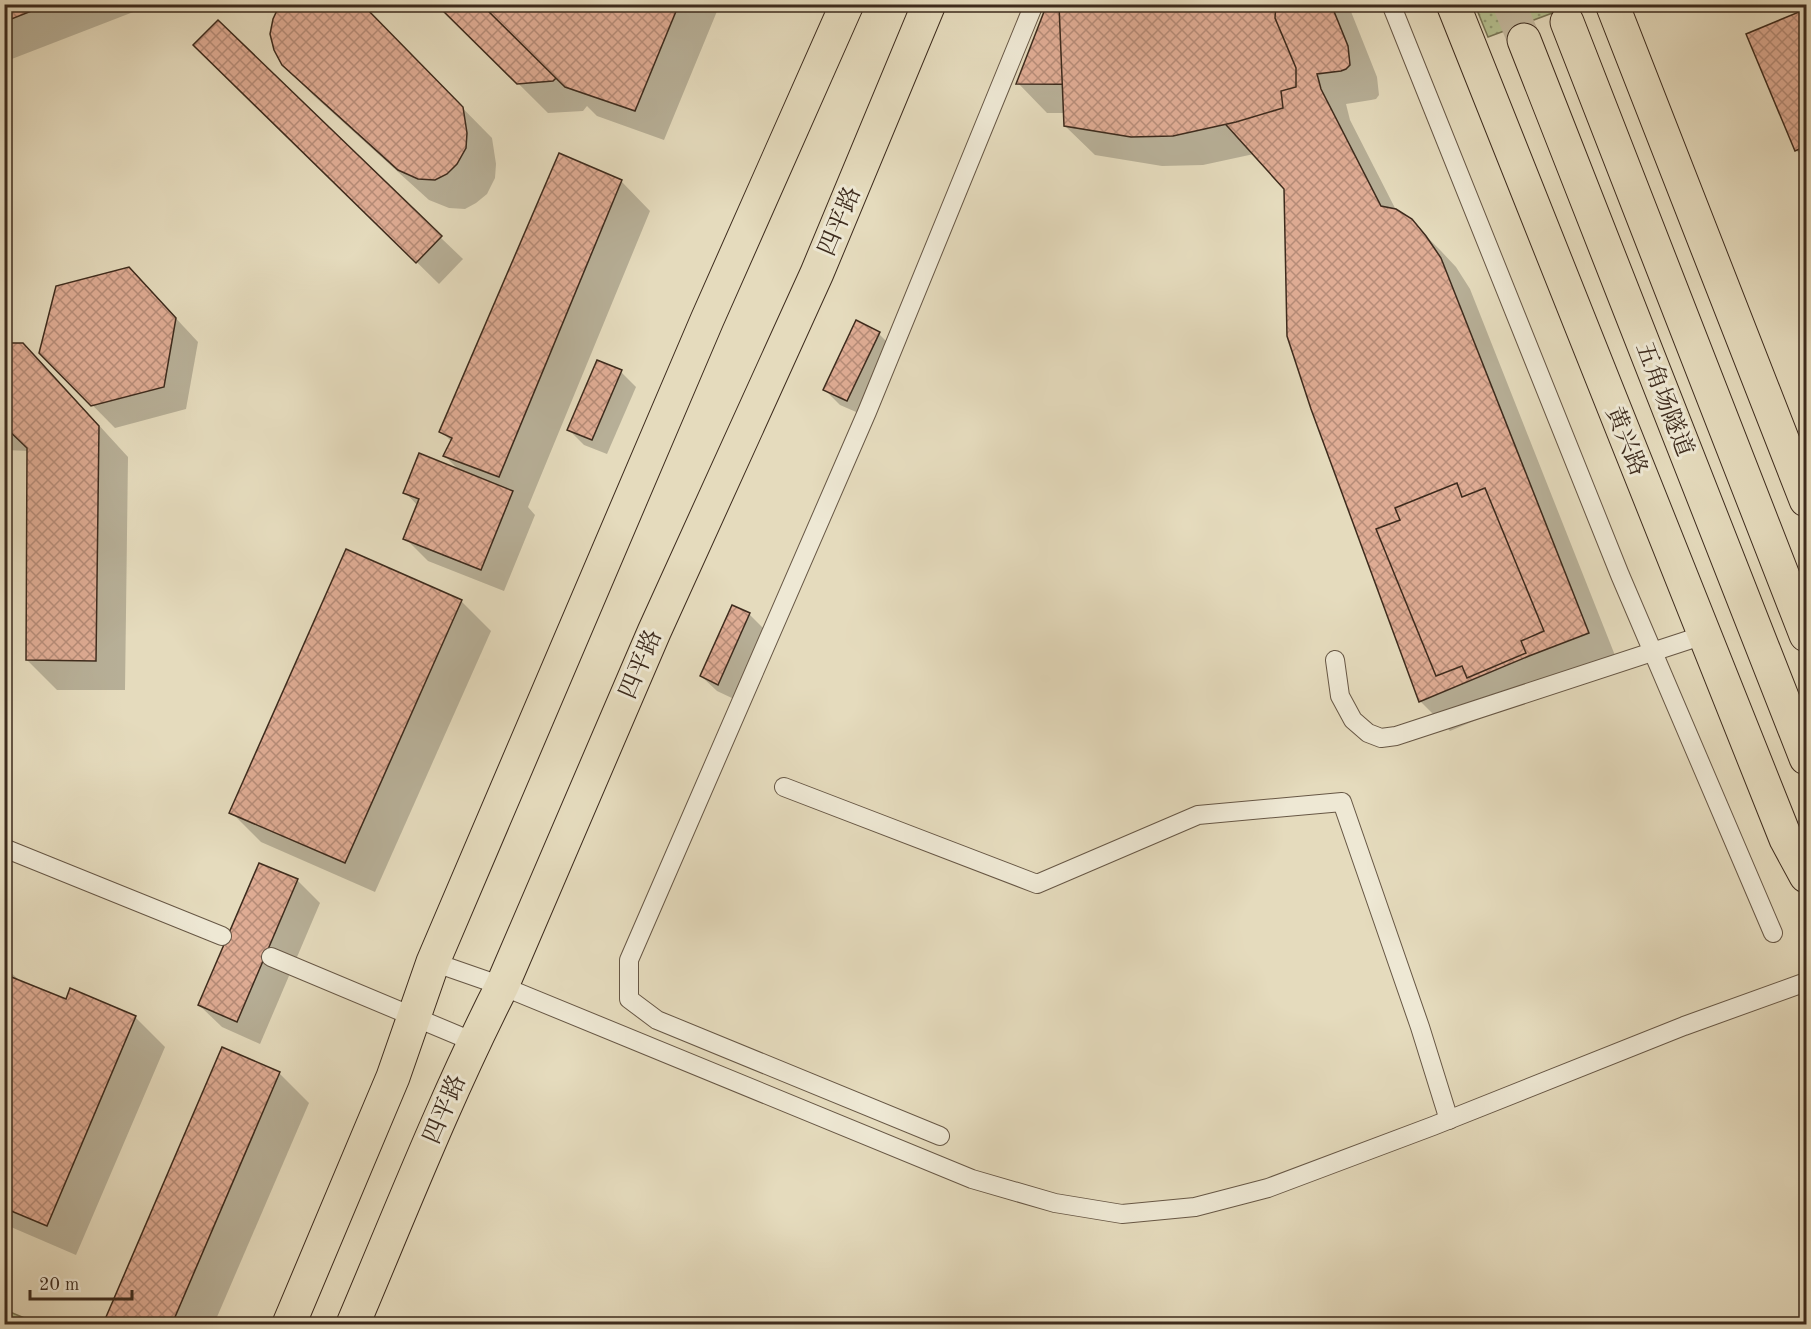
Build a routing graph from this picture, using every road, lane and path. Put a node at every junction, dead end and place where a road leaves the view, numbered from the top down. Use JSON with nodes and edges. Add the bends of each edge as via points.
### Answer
{"nodes":[{"id":1,"x":847,"y":4,"type":"edge"},
{"id":2,"x":929,"y":4,"type":"edge"},
{"id":3,"x":1034,"y":4,"type":"edge"},
{"id":4,"x":1391,"y":4,"type":"edge"},
{"id":5,"x":1453,"y":4,"type":"edge"},
{"id":6,"x":1612,"y":4,"type":"edge"},
{"id":7,"x":1567,"y":22,"type":"dead end"},
{"id":8,"x":1524,"y":40,"type":"tunnel mouth"},
{"id":9,"x":1806,"y":500,"type":"edge"},
{"id":10,"x":1704,"y":635,"type":"junction"},
{"id":11,"x":1806,"y":635,"type":"edge"},
{"id":12,"x":1653,"y":651,"type":"junction"},
{"id":13,"x":1335,"y":660,"type":"dead end"},
{"id":14,"x":1806,"y":758,"type":"edge"},
{"id":15,"x":784,"y":787,"type":"dead end"},
{"id":16,"x":4,"y":848,"type":"edge"},
{"id":17,"x":1806,"y":876,"type":"edge"},
{"id":18,"x":1773,"y":933,"type":"dead end"},
{"id":19,"x":222,"y":936,"type":"dead end"},
{"id":20,"x":272,"y":957,"type":"dead end"},
{"id":21,"x":433,"y":962,"type":"junction"},
{"id":22,"x":1806,"y":982,"type":"edge"},
{"id":23,"x":502,"y":986,"type":"junction"},
{"id":24,"x":414,"y":1016,"type":"junction"},
{"id":25,"x":474,"y":1042,"type":"junction"},
{"id":26,"x":1449,"y":1120,"type":"junction"},
{"id":27,"x":940,"y":1136,"type":"dead end"},
{"id":28,"x":289,"y":1324,"type":"edge"},
{"id":29,"x":353,"y":1324,"type":"edge"}],
"edges":[{"from":1,"to":21,"type":"main road","via":[[707,320]]},
{"from":2,"to":23,"type":"main road","name":"四平路","via":[[817,273],[654,632]]},
{"from":3,"to":27,"type":"lane","via":[[867,412],[629,960],[629,999],[657,1020]]},
{"from":4,"to":12,"type":"lane"},
{"from":5,"to":10,"type":"main road","name":"黄兴路"},
{"from":6,"to":9,"type":"main road"},
{"from":7,"to":11,"type":"main road","name":"五角场隧道"},
{"from":8,"to":14,"type":"main road","name":"五角场隧道"},
{"from":10,"to":12,"type":"lane"},
{"from":10,"to":17,"type":"main road","name":"黄兴路","via":[[1786,838]]},
{"from":12,"to":13,"type":"lane","via":[[1381,738],[1353,720],[1340,696]]},
{"from":12,"to":18,"type":"lane"},
{"from":15,"to":26,"type":"lane","via":[[1036,884],[1198,816],[1342,802]]},
{"from":16,"to":19,"type":"lane"},
{"from":20,"to":24,"type":"lane"},
{"from":21,"to":23,"type":"lane"},
{"from":21,"to":24,"type":"main road"},
{"from":22,"to":26,"type":"lane"},
{"from":23,"to":25,"type":"main road","name":"四平路"},
{"from":23,"to":26,"type":"lane","via":[[972,1179],[1055,1203],[1122,1214],[1195,1207],[1268,1188]]},
{"from":24,"to":25,"type":"lane"},
{"from":24,"to":28,"type":"main road","via":[[393,1077]]},
{"from":25,"to":29,"type":"main road","name":"四平路"}]}
